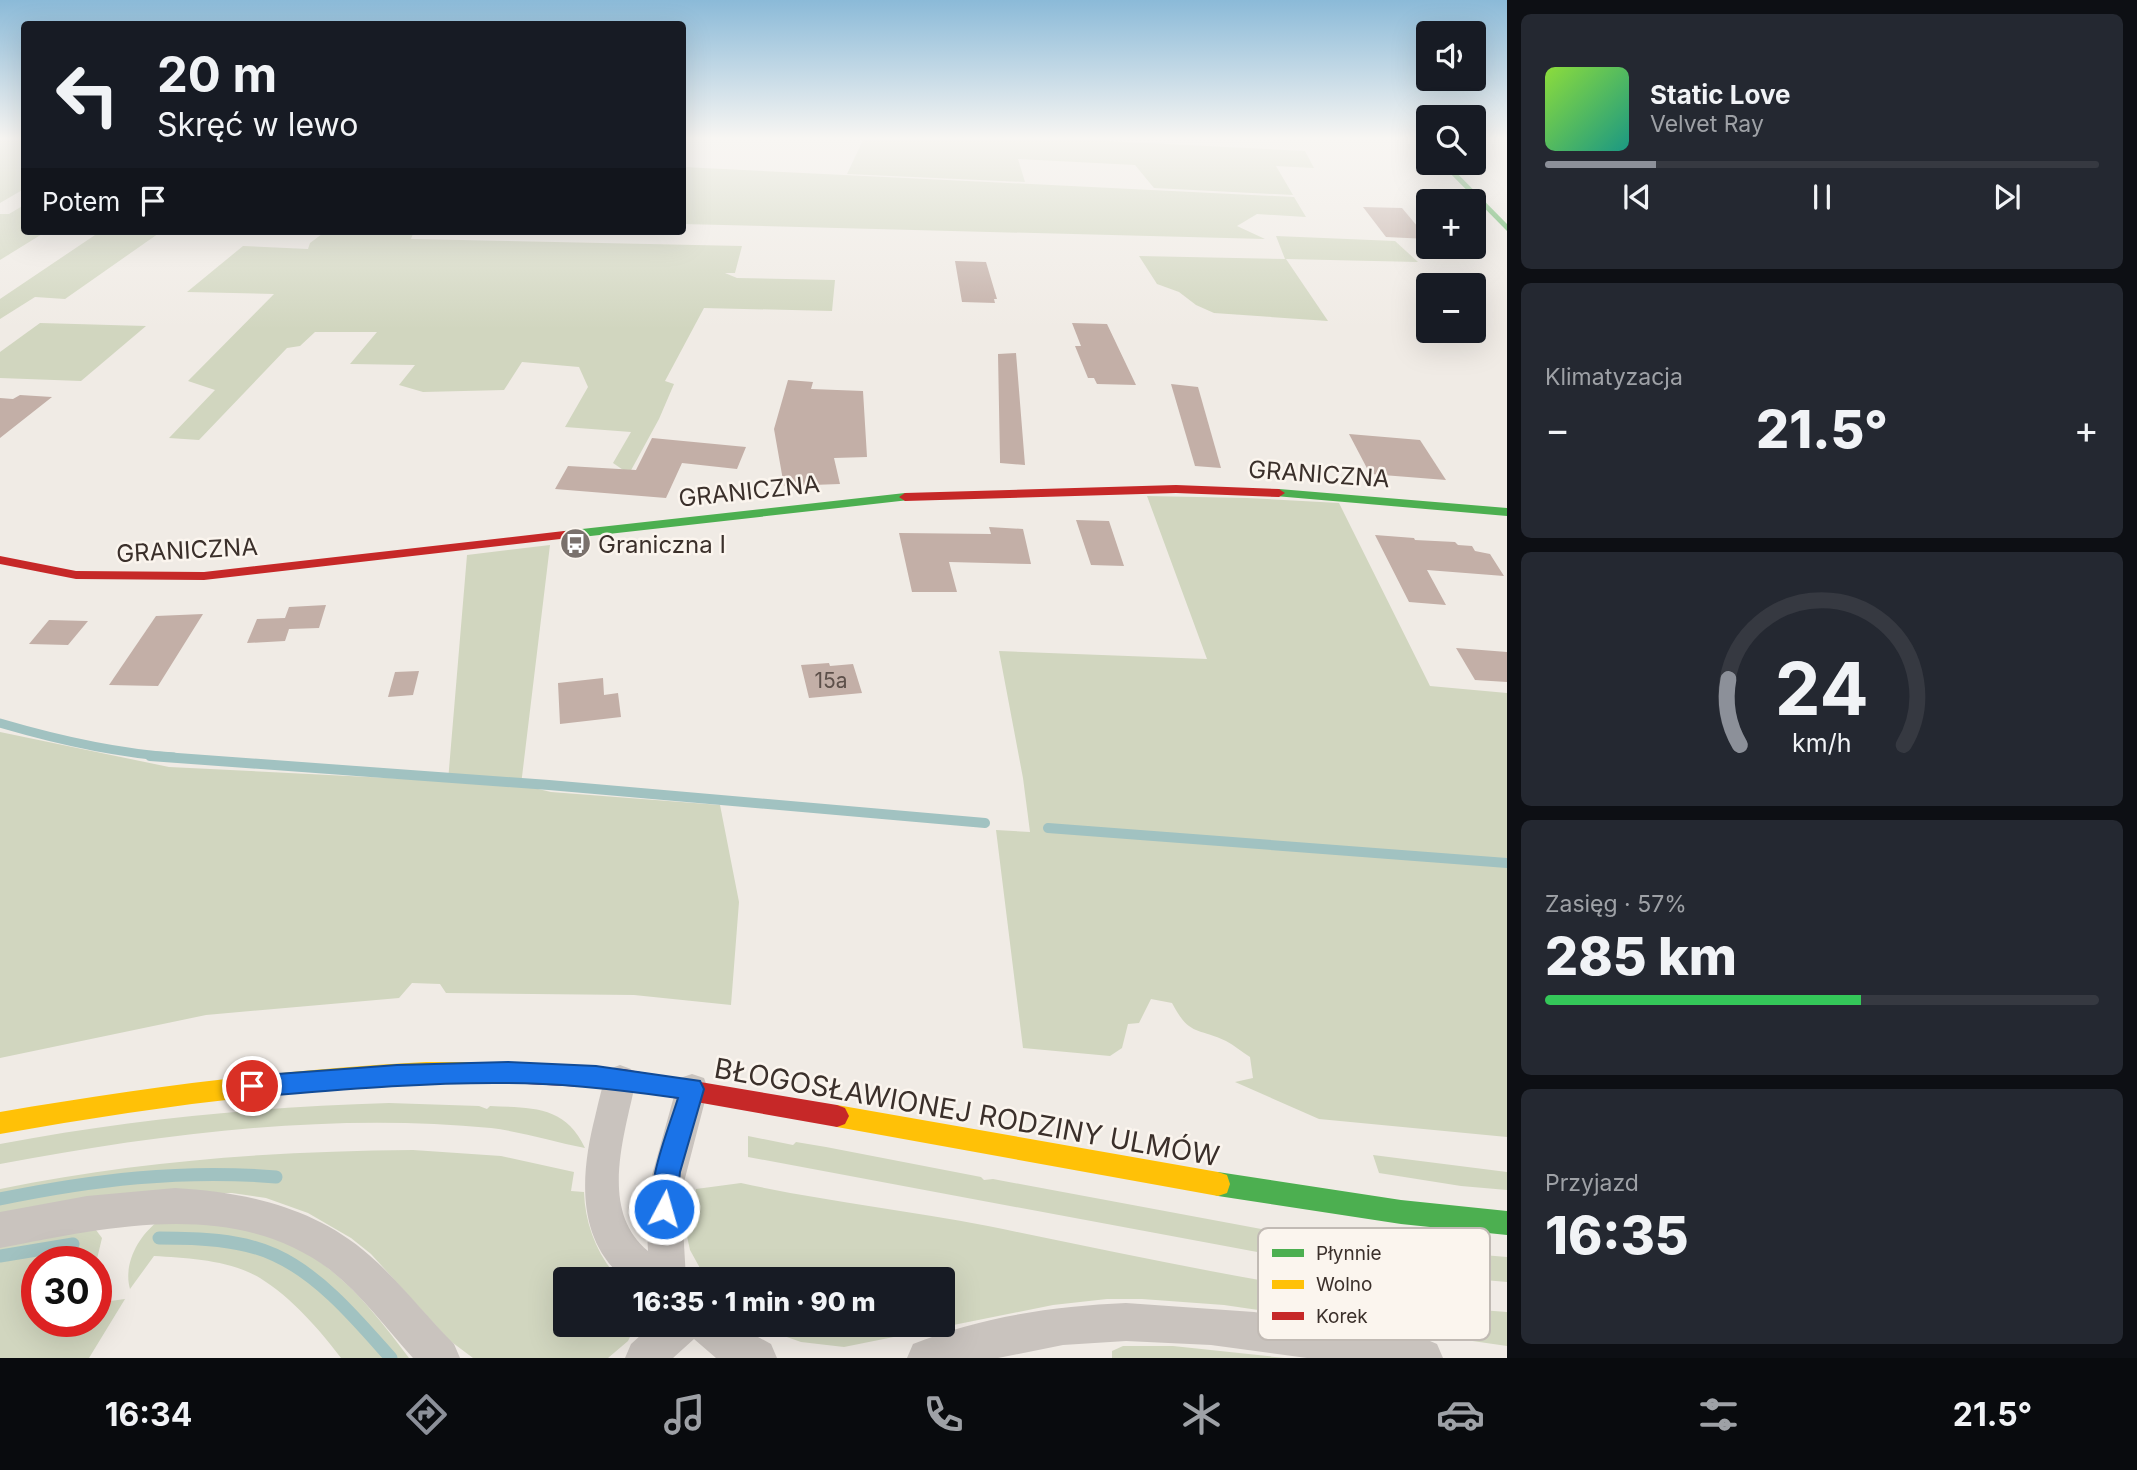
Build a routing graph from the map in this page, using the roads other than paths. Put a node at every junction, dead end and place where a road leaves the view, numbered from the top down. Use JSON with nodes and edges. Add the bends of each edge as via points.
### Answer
{"nodes":[{"id":1,"x":1481,"y":202,"type":"edge"},
{"id":2,"x":1507,"y":229,"type":"edge"},
{"id":3,"x":1507,"y":512,"type":"edge"},
{"id":4,"x":0,"y":560,"type":"edge"},
{"id":5,"x":620,"y":1080,"type":"junction"},
{"id":6,"x":692,"y":1089,"type":"junction"},
{"id":7,"x":0,"y":1124,"type":"edge"},
{"id":8,"x":1507,"y":1223,"type":"edge"},
{"id":9,"x":0,"y":1230,"type":"edge"},
{"id":10,"x":642,"y":1267,"type":"edge"},
{"id":11,"x":667,"y":1267,"type":"edge"},
{"id":12,"x":1258,"y":1332,"type":"edge"},
{"id":13,"x":667,"y":1337,"type":"edge"},
{"id":14,"x":721,"y":1337,"type":"edge"},
{"id":15,"x":1308,"y":1340,"type":"edge"},
{"id":16,"x":440,"y":1358,"type":"edge"},
{"id":17,"x":645,"y":1358,"type":"edge"},
{"id":18,"x":757,"y":1358,"type":"edge"},
{"id":19,"x":927,"y":1358,"type":"edge"},
{"id":20,"x":1423,"y":1358,"type":"edge"}],
"edges":[{"from":1,"to":2,"type":"street"},
{"from":3,"to":4,"type":"street","name":"GRANICZNA","via":[[1270,493],[1049,491],[895,497],[204,576],[115,579],[34,571]]},
{"from":5,"to":6,"type":"street","name":"BŁOGOSŁAWIONEJ RODZINY ULMÓW"},
{"from":5,"to":7,"type":"street","name":"BŁOGOSŁAWIONEJ RODZINY ULMÓW","via":[[508,1072],[327,1079],[176,1095]]},
{"from":5,"to":10,"type":"street","via":[[605,1156],[603,1208],[610,1232],[624,1254]]},
{"from":6,"to":8,"type":"street","name":"BŁOGOSŁAWIONEJ RODZINY ULMÓW","via":[[1196,1181],[1441,1219]]},
{"from":6,"to":11,"type":"street","via":[[666,1186]]},
{"from":9,"to":16,"type":"street","via":[[131,1208],[197,1207],[251,1213],[303,1232],[339,1255],[374,1284]]},
{"from":12,"to":19,"type":"street","via":[[1123,1322],[1080,1324],[1032,1331]]},
{"from":13,"to":17,"type":"street"},
{"from":14,"to":18,"type":"street"},
{"from":15,"to":20,"type":"street"}]}
